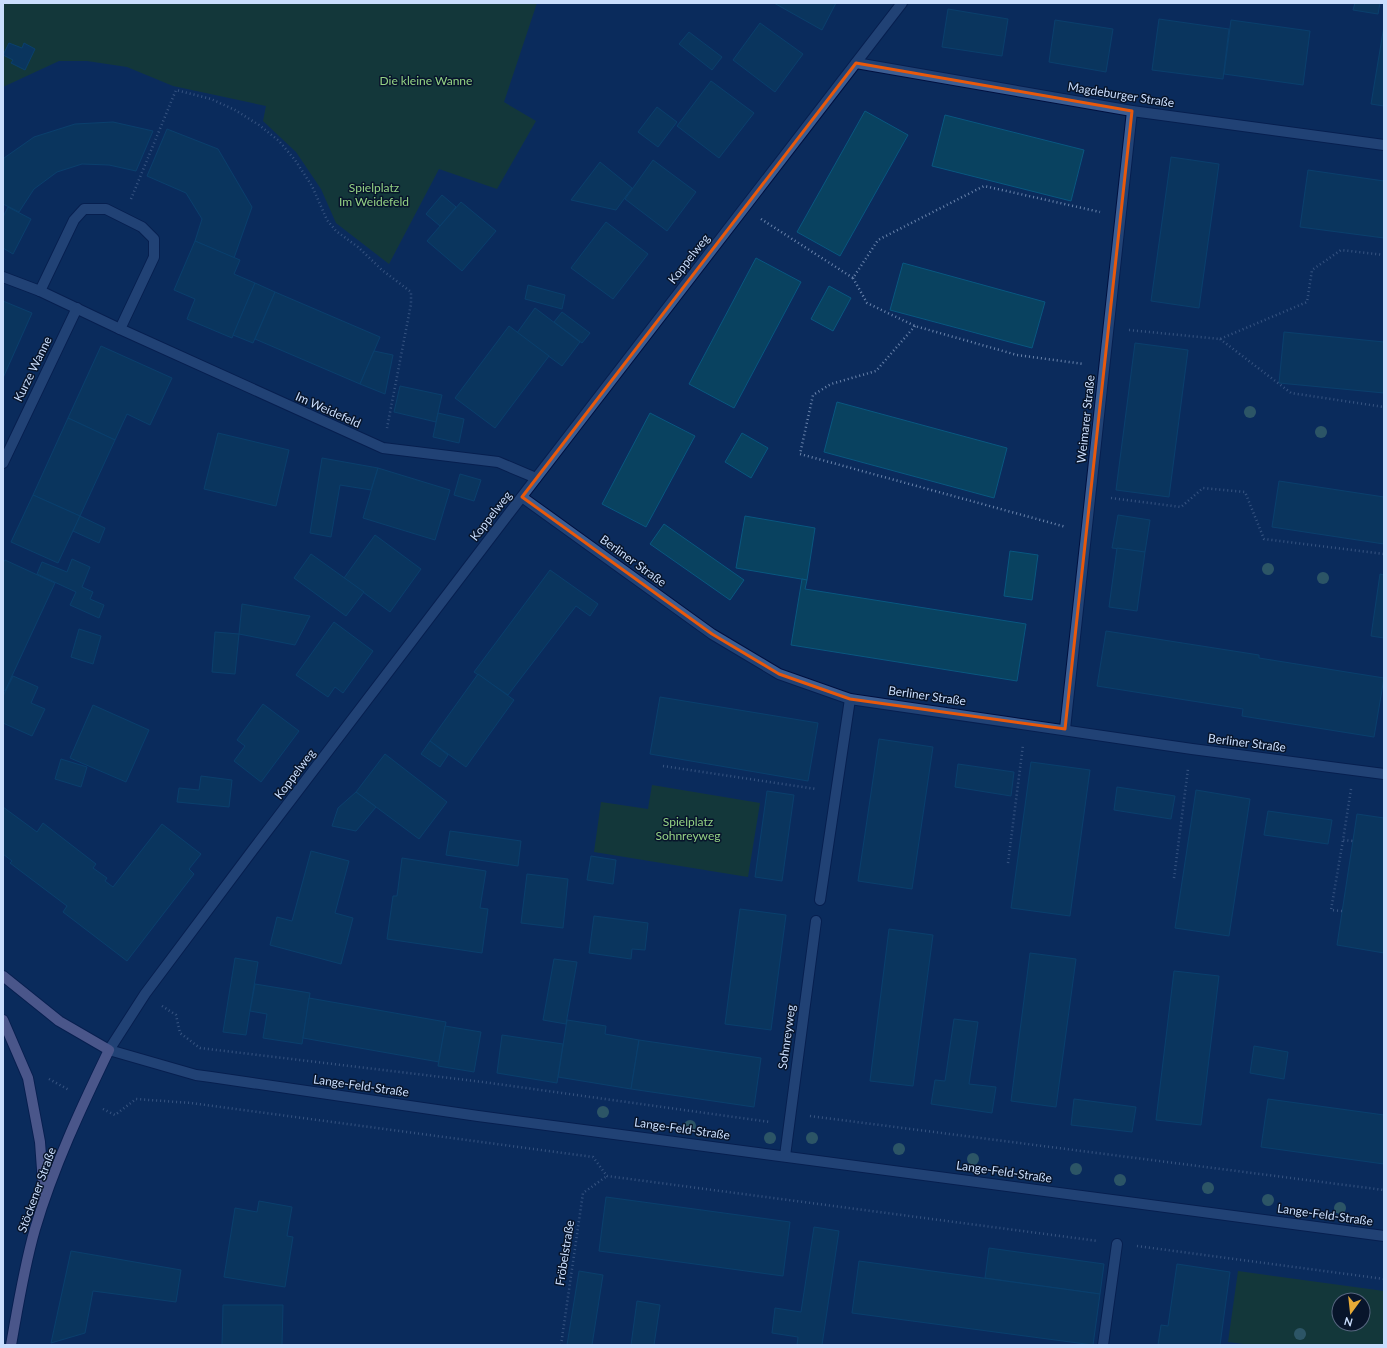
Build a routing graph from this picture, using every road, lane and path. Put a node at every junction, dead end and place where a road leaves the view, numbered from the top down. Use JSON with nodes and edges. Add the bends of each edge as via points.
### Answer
{"nodes":[{"id":1,"x":902,"y":3,"type":"edge"},
{"id":2,"x":856,"y":63,"type":"junction"},
{"id":3,"x":1132,"y":111,"type":"junction"},
{"id":4,"x":1384,"y":146,"type":"edge"},
{"id":5,"x":744,"y":209,"type":"junction"},
{"id":6,"x":1120,"y":217,"type":"junction"},
{"id":7,"x":124,"y":218,"type":"junction"},
{"id":8,"x":1384,"y":255,"type":"edge"},
{"id":9,"x":3,"y":277,"type":"edge"},
{"id":10,"x":853,"y":278,"type":"junction"},
{"id":11,"x":40,"y":291,"type":"junction"},
{"id":12,"x":77,"y":308,"type":"junction"},
{"id":13,"x":915,"y":326,"type":"junction"},
{"id":14,"x":1108,"y":328,"type":"junction"},
{"id":15,"x":120,"y":329,"type":"junction"},
{"id":16,"x":1220,"y":339,"type":"junction"},
{"id":17,"x":1104,"y":367,"type":"junction"},
{"id":18,"x":1384,"y":407,"type":"edge"},
{"id":19,"x":383,"y":448,"type":"junction"},
{"id":20,"x":3,"y":463,"type":"edge"},
{"id":21,"x":536,"y":478,"type":"junction"},
{"id":22,"x":1090,"y":496,"type":"junction"},
{"id":23,"x":522,"y":497,"type":"junction"},
{"id":24,"x":1086,"y":533,"type":"junction"},
{"id":25,"x":1384,"y":554,"type":"edge"},
{"id":26,"x":850,"y":699,"type":"junction"},
{"id":27,"x":1024,"y":723,"type":"junction"},
{"id":28,"x":1065,"y":729,"type":"junction"},
{"id":29,"x":1192,"y":749,"type":"junction"},
{"id":30,"x":663,"y":766,"type":"dead end"},
{"id":31,"x":1354,"y":770,"type":"junction"},
{"id":32,"x":1384,"y":774,"type":"edge"},
{"id":33,"x":836,"y":792,"type":"junction"},
{"id":34,"x":1343,"y":840,"type":"junction"},
{"id":35,"x":1353,"y":841,"type":"dead end"},
{"id":36,"x":1008,"y":863,"type":"dead end"},
{"id":37,"x":1174,"y":878,"type":"dead end"},
{"id":38,"x":820,"y":900,"type":"dead end"},
{"id":39,"x":1342,"y":911,"type":"dead end"},
{"id":40,"x":816,"y":921,"type":"dead end"},
{"id":41,"x":3,"y":976,"type":"edge"},
{"id":42,"x":145,"y":994,"type":"junction"},
{"id":43,"x":3,"y":1020,"type":"edge"},
{"id":44,"x":109,"y":1050,"type":"junction"},
{"id":45,"x":191,"y":1102,"type":"dead end"},
{"id":46,"x":788,"y":1125,"type":"junction"},
{"id":47,"x":785,"y":1156,"type":"junction"},
{"id":48,"x":607,"y":1176,"type":"junction"},
{"id":49,"x":1384,"y":1190,"type":"edge"},
{"id":50,"x":45,"y":1200,"type":"junction"},
{"id":51,"x":1384,"y":1236,"type":"edge"},
{"id":52,"x":1118,"y":1244,"type":"junction"},
{"id":53,"x":1384,"y":1279,"type":"edge"},
{"id":54,"x":11,"y":1345,"type":"edge"},
{"id":55,"x":561,"y":1345,"type":"edge"},
{"id":56,"x":1103,"y":1345,"type":"edge"}],
"edges":[{"from":1,"to":2,"type":"street","name":"Koppelweg"},
{"from":2,"to":3,"type":"street","name":"Magdeburger Straße"},
{"from":2,"to":5,"type":"street","name":"Koppelweg"},
{"from":3,"to":4,"type":"street","name":"Magdeburger Straße"},
{"from":3,"to":6,"type":"street","name":"Weimarer Straße"},
{"from":5,"to":10,"type":"path"},
{"from":5,"to":21,"type":"street","name":"Koppelweg"},
{"from":6,"to":10,"type":"path","via":[[984,186],[878,240]]},
{"from":6,"to":14,"type":"street","name":"Weimarer Straße"},
{"from":7,"to":11,"type":"street","via":[[106,210],[84,209],[74,220]]},
{"from":7,"to":15,"type":"street","via":[[142,227],[154,239],[154,257]]},
{"from":7,"to":19,"type":"path","via":[[176,90],[211,99],[235,110],[278,141],[295,160],[312,186],[327,220],[336,231],[411,292],[411,304]]},
{"from":8,"to":16,"type":"path","via":[[1341,250],[1312,270],[1308,302]]},
{"from":9,"to":11,"type":"street","name":"Im Weidefeld"},
{"from":10,"to":13,"type":"path","via":[[867,304]]},
{"from":11,"to":12,"type":"street","name":"Im Weidefeld"},
{"from":12,"to":15,"type":"street","name":"Im Weidefeld"},
{"from":12,"to":20,"type":"street","name":"Kurze Wanne"},
{"from":13,"to":17,"type":"path","via":[[1017,354]]},
{"from":13,"to":24,"type":"path","via":[[876,371],[831,384],[813,395],[800,454]]},
{"from":14,"to":16,"type":"path"},
{"from":14,"to":17,"type":"street","name":"Weimarer Straße"},
{"from":15,"to":19,"type":"street","name":"Im Weidefeld"},
{"from":16,"to":18,"type":"path","via":[[1291,393]]},
{"from":17,"to":22,"type":"street","name":"Weimarer Straße"},
{"from":19,"to":21,"type":"street","name":"Im Weidefeld","via":[[498,462]]},
{"from":21,"to":23,"type":"street","name":"Koppelweg"},
{"from":22,"to":24,"type":"street","name":"Weimarer Straße"},
{"from":22,"to":25,"type":"path","via":[[1182,507],[1203,488],[1245,492],[1264,539]]},
{"from":23,"to":26,"type":"street","name":"Berliner Straße","via":[[725,642],[779,674]]},
{"from":23,"to":42,"type":"street","name":"Koppelweg"},
{"from":24,"to":28,"type":"street","name":"Weimarer Straße"},
{"from":26,"to":27,"type":"street","name":"Berliner Straße"},
{"from":26,"to":33,"type":"street"},
{"from":27,"to":28,"type":"street","name":"Berliner Straße"},
{"from":27,"to":36,"type":"path"},
{"from":28,"to":29,"type":"street","name":"Berliner Straße"},
{"from":29,"to":31,"type":"street","name":"Berliner Straße"},
{"from":29,"to":37,"type":"path"},
{"from":30,"to":33,"type":"path"},
{"from":31,"to":32,"type":"street","name":"Berliner Straße"},
{"from":31,"to":34,"type":"path"},
{"from":33,"to":38,"type":"street"},
{"from":34,"to":35,"type":"path"},
{"from":34,"to":39,"type":"path","via":[[1331,910]]},
{"from":40,"to":46,"type":"street","name":"Sohnreyweg"},
{"from":41,"to":44,"type":"main road","name":"Lange-Feld-Straße","via":[[59,1021]]},
{"from":42,"to":44,"type":"street","name":"Koppelweg"},
{"from":42,"to":46,"type":"path","via":[[176,1016],[180,1033],[200,1048],[490,1083]]},
{"from":43,"to":50,"type":"main road","via":[[28,1078],[40,1142]]},
{"from":44,"to":47,"type":"street","name":"Lange-Feld-Straße","via":[[196,1075],[478,1116]]},
{"from":44,"to":50,"type":"main road","name":"Stöckener Straße","via":[[85,1099]]},
{"from":45,"to":48,"type":"path","via":[[593,1157]]},
{"from":46,"to":47,"type":"street","name":"Sohnreyweg"},
{"from":46,"to":49,"type":"path","via":[[812,1115]]},
{"from":47,"to":51,"type":"street","name":"Lange-Feld-Straße"},
{"from":48,"to":52,"type":"path"},
{"from":48,"to":55,"type":"path","name":"Fröbelstraße","via":[[583,1193]]},
{"from":50,"to":54,"type":"main road","name":"Stöckener Straße","via":[[23,1279]]},
{"from":52,"to":53,"type":"path"},
{"from":52,"to":56,"type":"street"}]}
